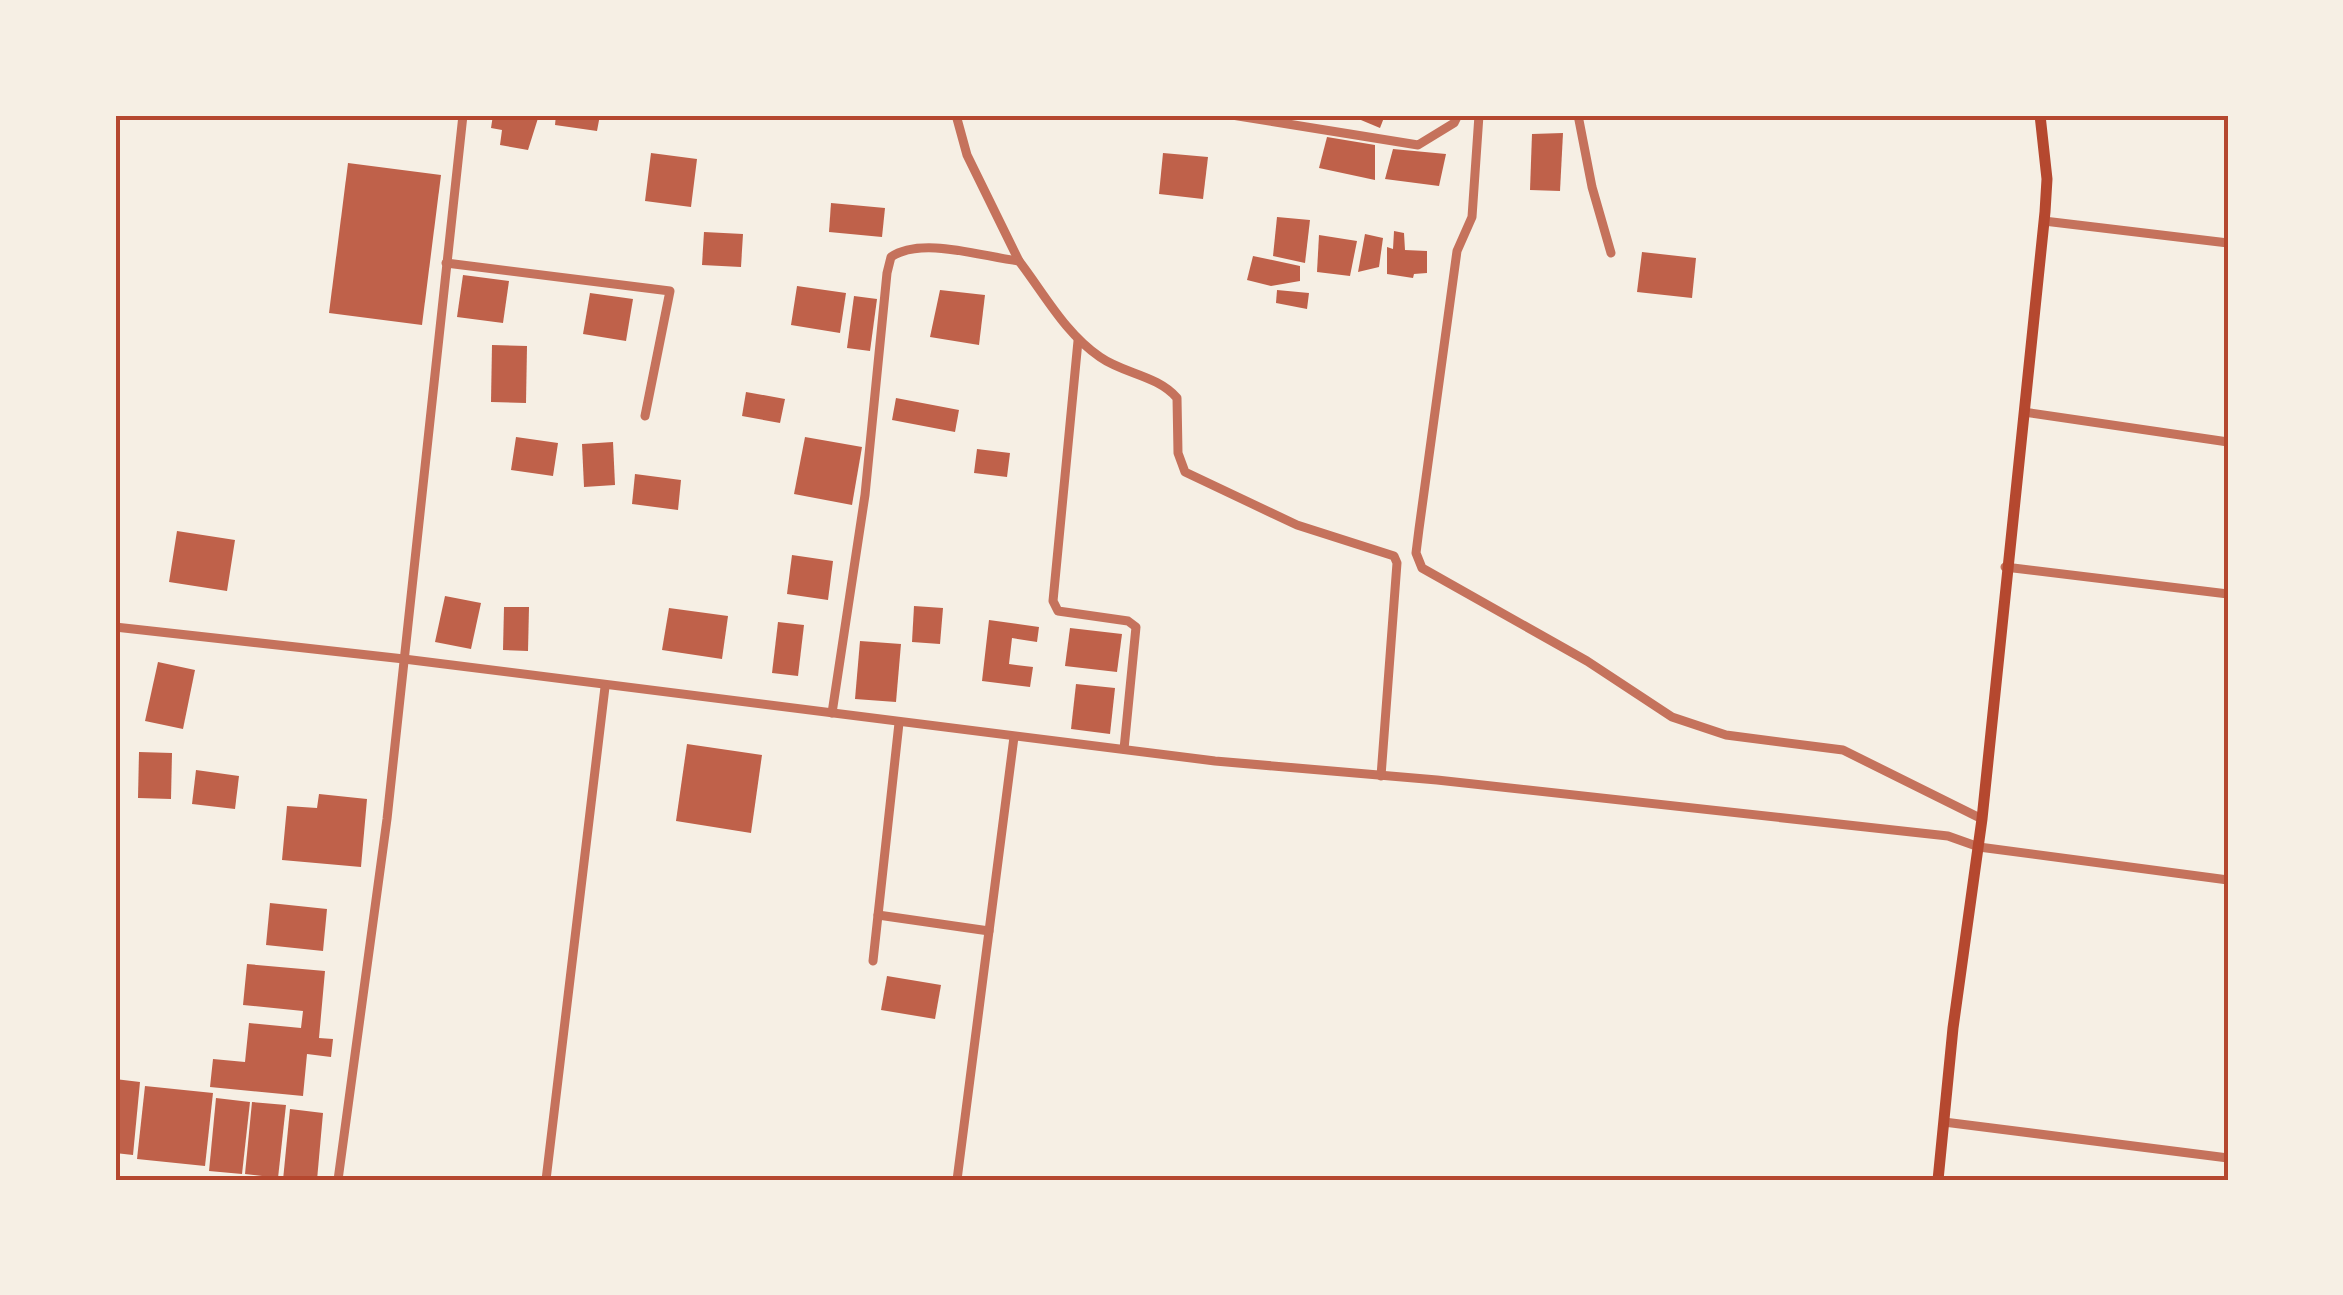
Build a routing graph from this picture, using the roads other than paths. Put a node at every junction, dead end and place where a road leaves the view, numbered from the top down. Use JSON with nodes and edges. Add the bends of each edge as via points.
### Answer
{"nodes":[{"id":1,"x":462,"y":115,"type":"edge"},
{"id":2,"x":956,"y":115,"type":"edge"},
{"id":3,"x":1232,"y":115,"type":"edge"},
{"id":4,"x":1458,"y":115,"type":"edge"},
{"id":5,"x":1479,"y":115,"type":"edge"},
{"id":6,"x":1578,"y":115,"type":"edge"},
{"id":7,"x":2040,"y":115,"type":"edge"},
{"id":8,"x":2044,"y":221,"type":"junction"},
{"id":9,"x":2228,"y":242,"type":"edge"},
{"id":10,"x":1611,"y":253,"type":"dead end"},
{"id":11,"x":1019,"y":261,"type":"junction"},
{"id":12,"x":446,"y":263,"type":"junction"},
{"id":13,"x":1078,"y":341,"type":"junction"},
{"id":14,"x":2024,"y":412,"type":"junction"},
{"id":15,"x":645,"y":416,"type":"dead end"},
{"id":16,"x":2228,"y":442,"type":"edge"},
{"id":17,"x":2005,"y":568,"type":"junction"},
{"id":18,"x":2228,"y":594,"type":"edge"},
{"id":19,"x":115,"y":627,"type":"edge"},
{"id":20,"x":404,"y":659,"type":"junction"},
{"id":21,"x":605,"y":687,"type":"junction"},
{"id":22,"x":832,"y":713,"type":"junction"},
{"id":23,"x":900,"y":723,"type":"junction"},
{"id":24,"x":1014,"y":737,"type":"junction"},
{"id":25,"x":1124,"y":749,"type":"junction"},
{"id":26,"x":1381,"y":776,"type":"junction"},
{"id":27,"x":1982,"y":819,"type":"junction"},
{"id":28,"x":1979,"y":847,"type":"junction"},
{"id":29,"x":2228,"y":880,"type":"edge"},
{"id":30,"x":878,"y":914,"type":"junction"},
{"id":31,"x":989,"y":932,"type":"junction"},
{"id":32,"x":873,"y":961,"type":"dead end"},
{"id":33,"x":1944,"y":1122,"type":"junction"},
{"id":34,"x":2228,"y":1158,"type":"edge"},
{"id":35,"x":338,"y":1180,"type":"edge"},
{"id":36,"x":546,"y":1180,"type":"edge"},
{"id":37,"x":957,"y":1180,"type":"edge"},
{"id":38,"x":1938,"y":1180,"type":"edge"}],
"edges":[{"from":1,"to":12,"type":"street"},
{"from":2,"to":11,"type":"street","via":[[967,156]]},
{"from":3,"to":4,"type":"street","via":[[1418,145]]},
{"from":5,"to":27,"type":"street","via":[[1473,206],[1457,251],[1419,529],[1422,568],[1672,717],[1726,735],[1843,750]]},
{"from":6,"to":10,"type":"street"},
{"from":7,"to":8,"type":"main road"},
{"from":8,"to":9,"type":"street"},
{"from":8,"to":14,"type":"main road"},
{"from":11,"to":13,"type":"street"},
{"from":11,"to":22,"type":"street","via":[[904,248],[891,257]]},
{"from":12,"to":15,"type":"street","via":[[670,291]]},
{"from":12,"to":20,"type":"street"},
{"from":13,"to":25,"type":"street","via":[[1053,601],[1058,611],[1136,627]]},
{"from":13,"to":26,"type":"street","via":[[1176,398],[1185,472],[1297,525],[1394,556]]},
{"from":14,"to":16,"type":"street"},
{"from":14,"to":17,"type":"main road"},
{"from":17,"to":18,"type":"street"},
{"from":17,"to":27,"type":"main road"},
{"from":19,"to":20,"type":"street"},
{"from":20,"to":21,"type":"street"},
{"from":20,"to":35,"type":"street"},
{"from":21,"to":22,"type":"street"},
{"from":21,"to":36,"type":"street"},
{"from":22,"to":23,"type":"street"},
{"from":23,"to":24,"type":"street"},
{"from":23,"to":30,"type":"street"},
{"from":24,"to":25,"type":"street"},
{"from":24,"to":31,"type":"street"},
{"from":25,"to":26,"type":"street"},
{"from":26,"to":28,"type":"street","via":[[1948,836]]},
{"from":27,"to":28,"type":"main road"},
{"from":28,"to":29,"type":"street"},
{"from":28,"to":33,"type":"main road"},
{"from":30,"to":31,"type":"street"},
{"from":30,"to":32,"type":"street"},
{"from":31,"to":37,"type":"street"},
{"from":33,"to":34,"type":"street"},
{"from":33,"to":38,"type":"main road"}]}
